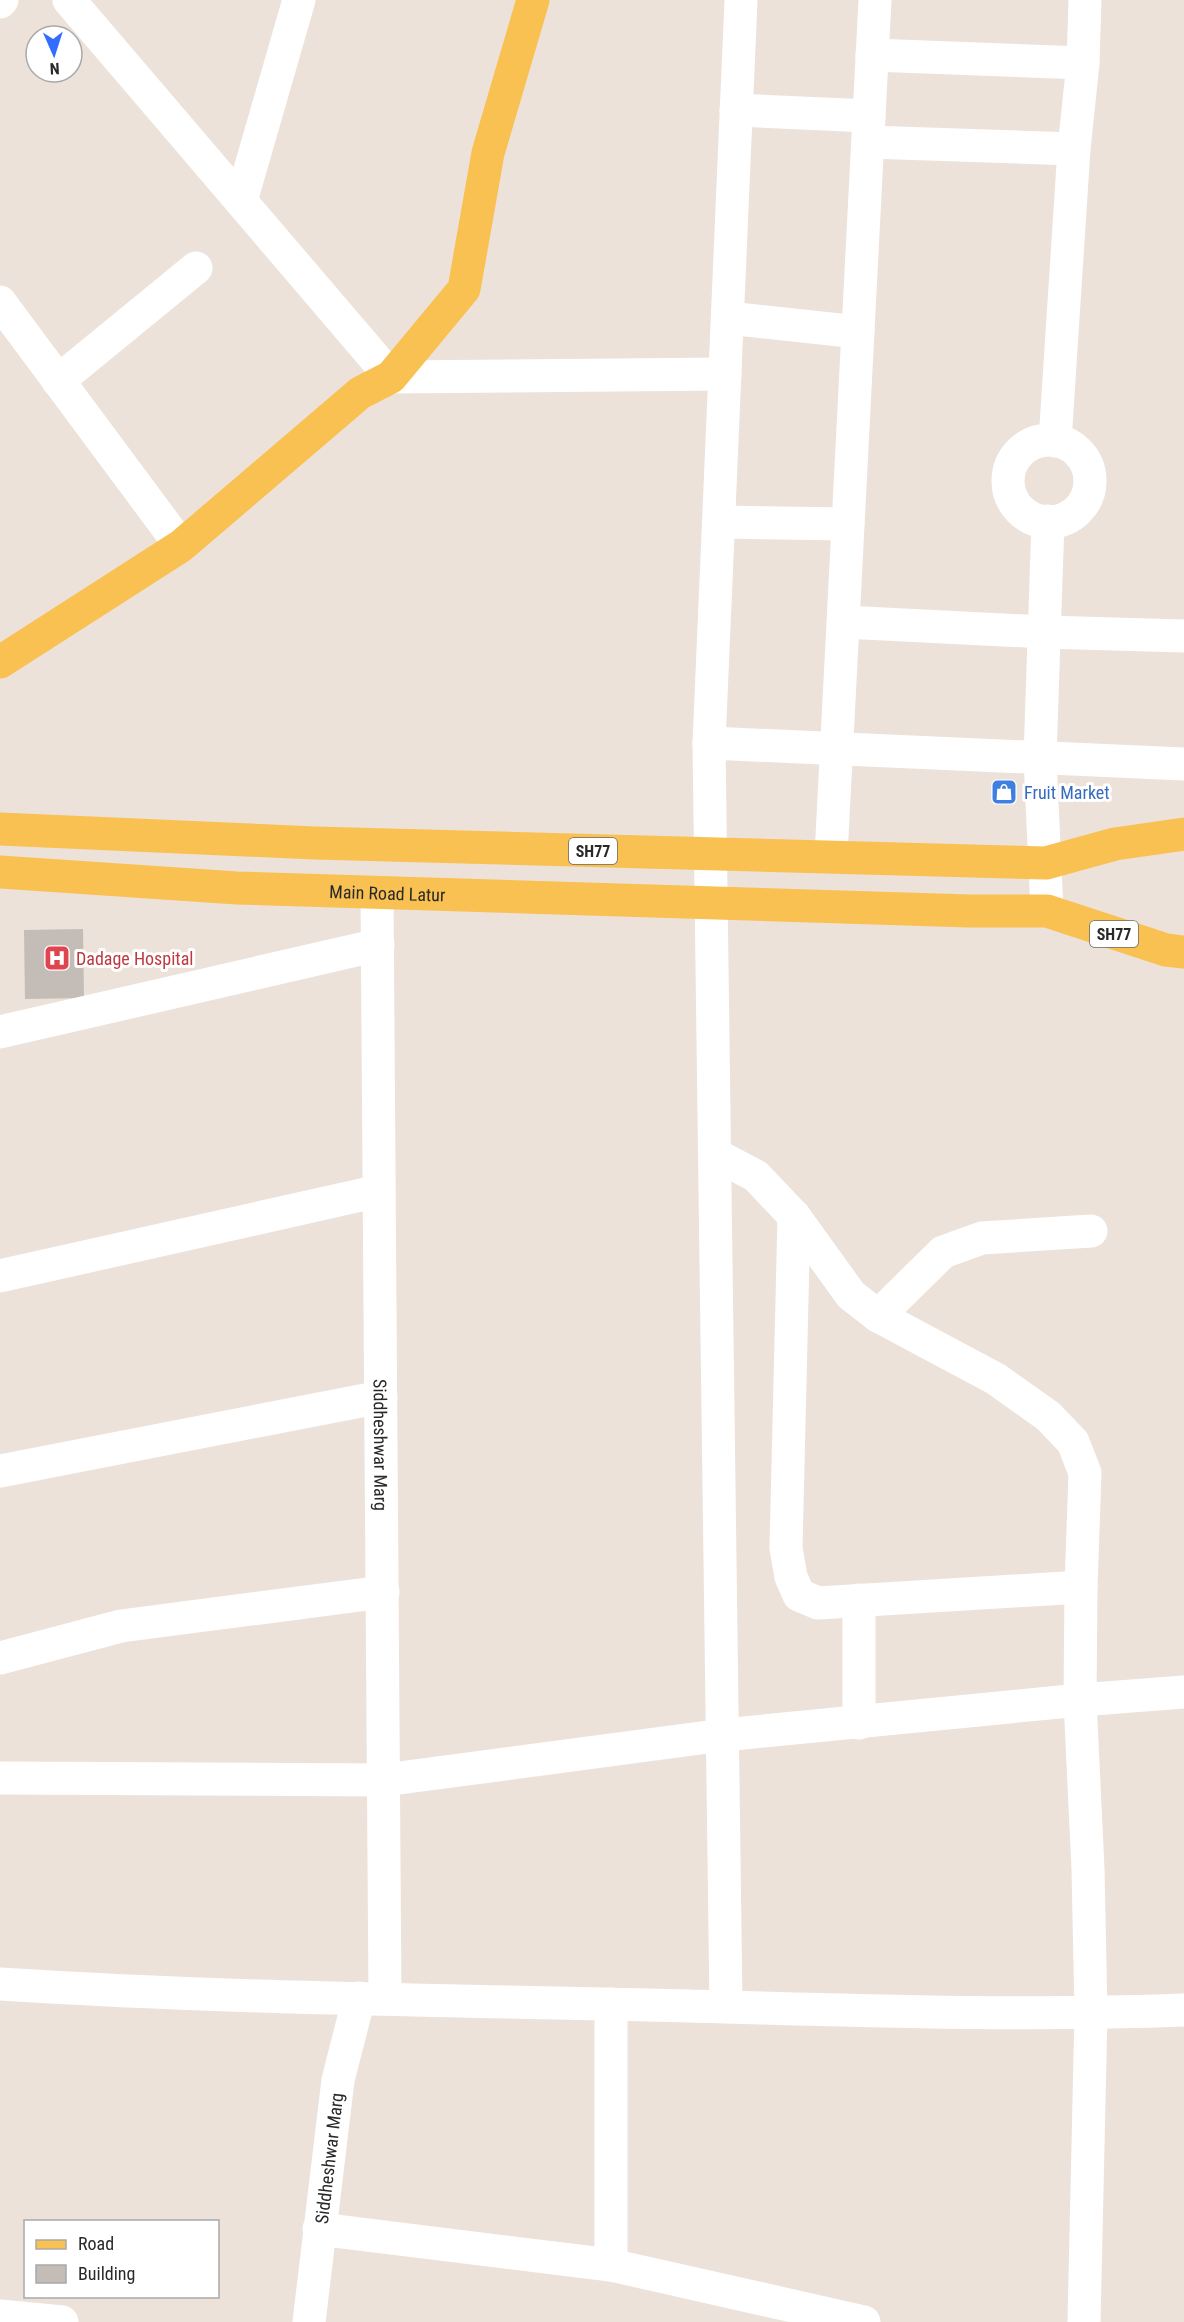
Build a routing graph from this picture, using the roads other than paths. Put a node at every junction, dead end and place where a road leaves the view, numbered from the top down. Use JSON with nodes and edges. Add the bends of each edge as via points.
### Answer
{"nodes":[{"id":1,"x":69,"y":0,"type":"edge"},
{"id":2,"x":298,"y":0,"type":"edge"},
{"id":3,"x":533,"y":0,"type":"edge"},
{"id":4,"x":741,"y":0,"type":"edge"},
{"id":5,"x":875,"y":0,"type":"edge"},
{"id":6,"x":1085,"y":0,"type":"edge"},
{"id":7,"x":872,"y":55,"type":"junction"},
{"id":8,"x":1083,"y":63,"type":"junction"},
{"id":9,"x":736,"y":110,"type":"junction"},
{"id":10,"x":868,"y":129,"type":"junction"},
{"id":11,"x":1074,"y":149,"type":"junction"},
{"id":12,"x":241,"y":201,"type":"junction"},
{"id":13,"x":196,"y":268,"type":"dead end"},
{"id":14,"x":0,"y":302,"type":"edge"},
{"id":15,"x":728,"y":318,"type":"junction"},
{"id":16,"x":858,"y":332,"type":"junction"},
{"id":17,"x":725,"y":374,"type":"junction"},
{"id":18,"x":391,"y":377,"type":"junction"},
{"id":19,"x":58,"y":381,"type":"junction"},
{"id":20,"x":1056,"y":441,"type":"junction"},
{"id":21,"x":1048,"y":521,"type":"junction"},
{"id":22,"x":719,"y":522,"type":"junction"},
{"id":23,"x":848,"y":524,"type":"junction"},
{"id":24,"x":181,"y":546,"type":"junction"},
{"id":25,"x":844,"y":622,"type":"junction"},
{"id":26,"x":1044,"y":633,"type":"junction"},
{"id":27,"x":1184,"y":636,"type":"edge"},
{"id":28,"x":0,"y":662,"type":"edge"},
{"id":29,"x":709,"y":743,"type":"junction"},
{"id":30,"x":837,"y":748,"type":"junction"},
{"id":31,"x":1040,"y":758,"type":"junction"},
{"id":32,"x":1184,"y":764,"type":"edge"},
{"id":33,"x":0,"y":829,"type":"edge"},
{"id":34,"x":1184,"y":834,"type":"edge"},
{"id":35,"x":712,"y":854,"type":"junction"},
{"id":36,"x":831,"y":856,"type":"junction"},
{"id":37,"x":1046,"y":863,"type":"junction"},
{"id":38,"x":0,"y":872,"type":"edge"},
{"id":39,"x":377,"y":892,"type":"junction"},
{"id":40,"x":712,"y":903,"type":"junction"},
{"id":41,"x":1047,"y":911,"type":"junction"},
{"id":42,"x":378,"y":945,"type":"junction"},
{"id":43,"x":1184,"y":952,"type":"edge"},
{"id":44,"x":0,"y":1032,"type":"edge"},
{"id":45,"x":716,"y":1155,"type":"junction"},
{"id":46,"x":380,"y":1191,"type":"junction"},
{"id":47,"x":794,"y":1216,"type":"junction"},
{"id":48,"x":1090,"y":1231,"type":"dead end"},
{"id":49,"x":0,"y":1276,"type":"edge"},
{"id":50,"x":878,"y":1317,"type":"junction"},
{"id":51,"x":381,"y":1397,"type":"junction"},
{"id":52,"x":0,"y":1471,"type":"edge"},
{"id":53,"x":1081,"y":1587,"type":"junction"},
{"id":54,"x":382,"y":1592,"type":"junction"},
{"id":55,"x":859,"y":1600,"type":"junction"},
{"id":56,"x":0,"y":1658,"type":"edge"},
{"id":57,"x":1184,"y":1692,"type":"edge"},
{"id":58,"x":1080,"y":1700,"type":"junction"},
{"id":59,"x":859,"y":1723,"type":"junction"},
{"id":60,"x":723,"y":1735,"type":"junction"},
{"id":61,"x":0,"y":1778,"type":"edge"},
{"id":62,"x":384,"y":1780,"type":"junction"},
{"id":63,"x":0,"y":1984,"type":"edge"},
{"id":64,"x":372,"y":1998,"type":"junction"},
{"id":65,"x":611,"y":2004,"type":"junction"},
{"id":66,"x":726,"y":2006,"type":"junction"},
{"id":67,"x":1184,"y":2010,"type":"edge"},
{"id":68,"x":1091,"y":2013,"type":"junction"},
{"id":69,"x":319,"y":2229,"type":"junction"},
{"id":70,"x":611,"y":2265,"type":"junction"},
{"id":71,"x":0,"y":2316,"type":"edge"},
{"id":72,"x":809,"y":2316,"type":"edge"},
{"id":73,"x":62,"y":2322,"type":"edge"},
{"id":74,"x":309,"y":2322,"type":"edge"},
{"id":75,"x":864,"y":2322,"type":"edge"},
{"id":76,"x":1084,"y":2322,"type":"edge"}],
"edges":[{"from":1,"to":12,"type":"street"},
{"from":2,"to":12,"type":"street"},
{"from":3,"to":18,"type":"main road","via":[[488,153],[464,288]]},
{"from":4,"to":9,"type":"street"},
{"from":5,"to":7,"type":"street"},
{"from":6,"to":8,"type":"street"},
{"from":7,"to":8,"type":"street"},
{"from":7,"to":10,"type":"street"},
{"from":8,"to":11,"type":"street"},
{"from":9,"to":10,"type":"street"},
{"from":9,"to":15,"type":"street"},
{"from":10,"to":11,"type":"street"},
{"from":10,"to":16,"type":"street"},
{"from":11,"to":20,"type":"street"},
{"from":12,"to":18,"type":"street"},
{"from":13,"to":19,"type":"street"},
{"from":14,"to":19,"type":"street"},
{"from":15,"to":16,"type":"street"},
{"from":15,"to":17,"type":"street"},
{"from":16,"to":23,"type":"street"},
{"from":17,"to":18,"type":"street"},
{"from":17,"to":22,"type":"street"},
{"from":18,"to":24,"type":"main road","via":[[360,393]]},
{"from":19,"to":24,"type":"street"},
{"from":20,"to":21,"type":"street","via":[[1080,454],[1088,466],[1090,480],[1081,507],[1070,516]]},
{"from":20,"to":21,"type":"street","via":[[1028,446],[1010,467],[1008,482],[1018,508],[1029,517]]},
{"from":21,"to":26,"type":"street"},
{"from":22,"to":23,"type":"street"},
{"from":22,"to":29,"type":"street"},
{"from":23,"to":25,"type":"street"},
{"from":24,"to":28,"type":"main road"},
{"from":25,"to":26,"type":"street"},
{"from":25,"to":30,"type":"street"},
{"from":26,"to":27,"type":"street"},
{"from":26,"to":31,"type":"street"},
{"from":29,"to":30,"type":"street"},
{"from":29,"to":35,"type":"street"},
{"from":30,"to":31,"type":"street"},
{"from":30,"to":36,"type":"street"},
{"from":31,"to":32,"type":"street"},
{"from":31,"to":37,"type":"street"},
{"from":33,"to":35,"type":"main road","number":"SH77"},
{"from":34,"to":37,"type":"main road","number":"SH77","via":[[1115,844]]},
{"from":35,"to":36,"type":"main road","number":"SH77"},
{"from":35,"to":40,"type":"street"},
{"from":36,"to":37,"type":"main road","number":"SH77"},
{"from":37,"to":41,"type":"street"},
{"from":38,"to":39,"type":"main road","name":"Main Road Latur","via":[[237,888]]},
{"from":39,"to":40,"type":"main road","name":"Main Road Latur"},
{"from":39,"to":42,"type":"street","name":"Siddheshwar Marg"},
{"from":40,"to":41,"type":"main road","name":"Main Road Latur"},
{"from":40,"to":45,"type":"street"},
{"from":41,"to":43,"type":"main road","number":"SH77","via":[[1166,950]]},
{"from":42,"to":44,"type":"street"},
{"from":42,"to":46,"type":"street","name":"Siddheshwar Marg"},
{"from":45,"to":47,"type":"street","via":[[756,1176]]},
{"from":45,"to":60,"type":"street"},
{"from":46,"to":49,"type":"street"},
{"from":46,"to":51,"type":"street","name":"Siddheshwar Marg"},
{"from":47,"to":50,"type":"street","via":[[851,1296]]},
{"from":47,"to":55,"type":"street","via":[[786,1548],[799,1596],[818,1603]]},
{"from":48,"to":50,"type":"street","via":[[982,1238],[943,1252]]},
{"from":50,"to":53,"type":"street","via":[[996,1379],[1048,1416],[1073,1442],[1085,1473]]},
{"from":51,"to":52,"type":"street"},
{"from":51,"to":54,"type":"street","name":"Siddheshwar Marg"},
{"from":53,"to":55,"type":"street"},
{"from":53,"to":58,"type":"street"},
{"from":54,"to":56,"type":"street","via":[[121,1626]]},
{"from":54,"to":62,"type":"street","name":"Siddheshwar Marg"},
{"from":55,"to":59,"type":"street"},
{"from":57,"to":58,"type":"street"},
{"from":58,"to":59,"type":"street"},
{"from":58,"to":68,"type":"street"},
{"from":59,"to":60,"type":"street"},
{"from":60,"to":62,"type":"street"},
{"from":60,"to":66,"type":"street"},
{"from":61,"to":62,"type":"street"},
{"from":62,"to":64,"type":"street","name":"Siddheshwar Marg"},
{"from":63,"to":64,"type":"street"},
{"from":64,"to":65,"type":"street"},
{"from":64,"to":69,"type":"street","name":"Siddheshwar Marg","via":[[338,2080]]},
{"from":65,"to":66,"type":"street"},
{"from":65,"to":70,"type":"street"},
{"from":66,"to":68,"type":"street"},
{"from":67,"to":68,"type":"street"},
{"from":68,"to":76,"type":"street"},
{"from":69,"to":70,"type":"street"},
{"from":69,"to":74,"type":"street","name":"Siddheshwar Marg"},
{"from":70,"to":72,"type":"street"},
{"from":71,"to":73,"type":"street"},
{"from":72,"to":75,"type":"street"}]}
